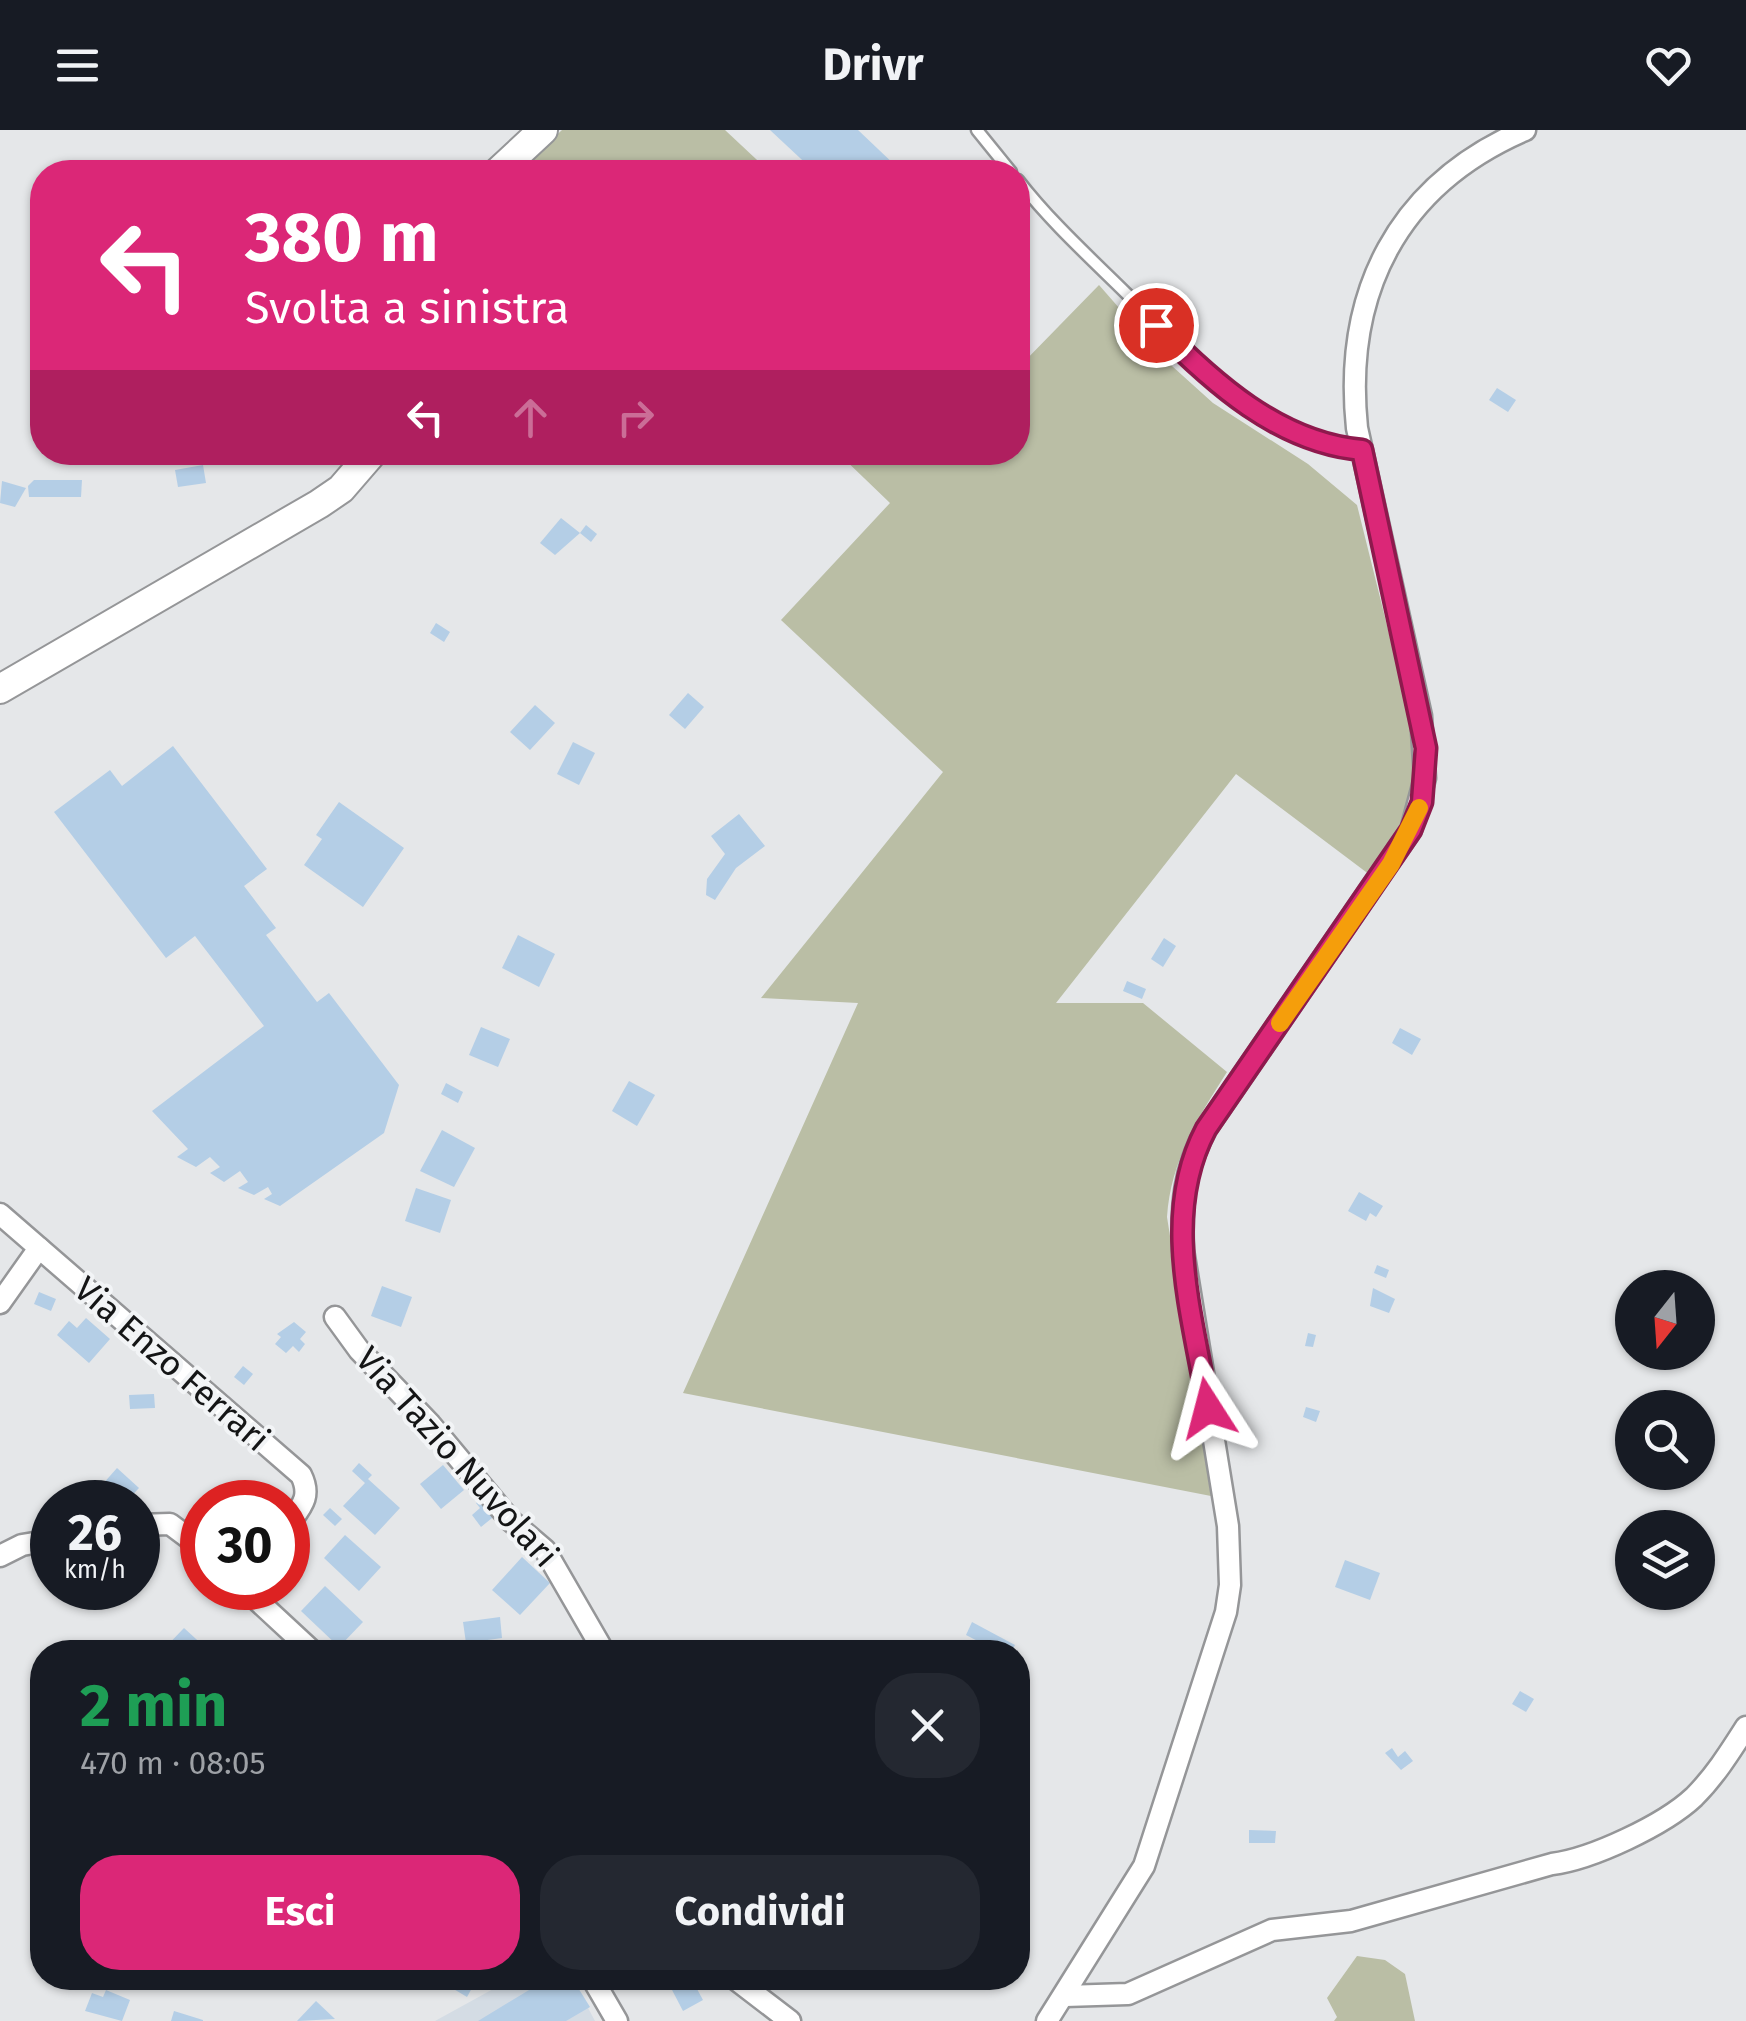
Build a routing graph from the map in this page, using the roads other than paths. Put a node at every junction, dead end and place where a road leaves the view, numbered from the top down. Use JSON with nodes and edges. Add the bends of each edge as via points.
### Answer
{"nodes":[{"id":1,"x":543,"y":130,"type":"edge"},
{"id":2,"x":977,"y":130,"type":"edge"},
{"id":3,"x":1525,"y":130,"type":"edge"},
{"id":4,"x":511,"y":160,"type":"edge"},
{"id":5,"x":1001,"y":160,"type":"edge"},
{"id":6,"x":1030,"y":194,"type":"edge"},
{"id":7,"x":1362,"y":450,"type":"junction"},
{"id":8,"x":362,"y":465,"type":"edge"},
{"id":9,"x":0,"y":688,"type":"edge"},
{"id":10,"x":0,"y":1214,"type":"edge"},
{"id":11,"x":39,"y":1248,"type":"junction"},
{"id":12,"x":0,"y":1303,"type":"edge"},
{"id":13,"x":336,"y":1317,"type":"dead end"},
{"id":14,"x":304,"y":1480,"type":"edge"},
{"id":15,"x":30,"y":1544,"type":"edge"},
{"id":16,"x":0,"y":1556,"type":"edge"},
{"id":17,"x":268,"y":1610,"type":"edge"},
{"id":18,"x":300,"y":1640,"type":"edge"},
{"id":19,"x":597,"y":1640,"type":"edge"},
{"id":20,"x":1746,"y":1728,"type":"edge"},
{"id":21,"x":599,"y":1990,"type":"edge"},
{"id":22,"x":750,"y":1990,"type":"edge"},
{"id":23,"x":1065,"y":1996,"type":"junction"},
{"id":24,"x":618,"y":2021,"type":"edge"},
{"id":25,"x":790,"y":2021,"type":"edge"},
{"id":26,"x":1047,"y":2021,"type":"edge"}],
"edges":[{"from":1,"to":4,"type":"main road"},
{"from":2,"to":5,"type":"lane"},
{"from":3,"to":7,"type":"street","via":[[1452,170],[1409,216],[1377,268],[1354,356]]},
{"from":6,"to":7,"type":"lane","via":[[1078,250],[1224,389],[1294,432],[1333,448]]},
{"from":7,"to":23,"type":"street","via":[[1421,716],[1422,802],[1391,864],[1190,1160],[1183,1250],[1228,1526],[1226,1612],[1144,1866]]},
{"from":8,"to":9,"type":"main road","via":[[319,504]]},
{"from":10,"to":11,"type":"street","name":"Via Enzo Ferrari"},
{"from":11,"to":12,"type":"street"},
{"from":11,"to":14,"type":"street","name":"Via Enzo Ferrari"},
{"from":13,"to":19,"type":"street","name":"Via Tazio Nuvolari","via":[[544,1550]]},
{"from":15,"to":16,"type":"street"},
{"from":17,"to":18,"type":"street"},
{"from":20,"to":23,"type":"street","via":[[1691,1800],[1582,1860],[1351,1922],[1272,1930],[1128,1994]]},
{"from":21,"to":24,"type":"street"},
{"from":22,"to":25,"type":"street"},
{"from":23,"to":26,"type":"street"}]}
